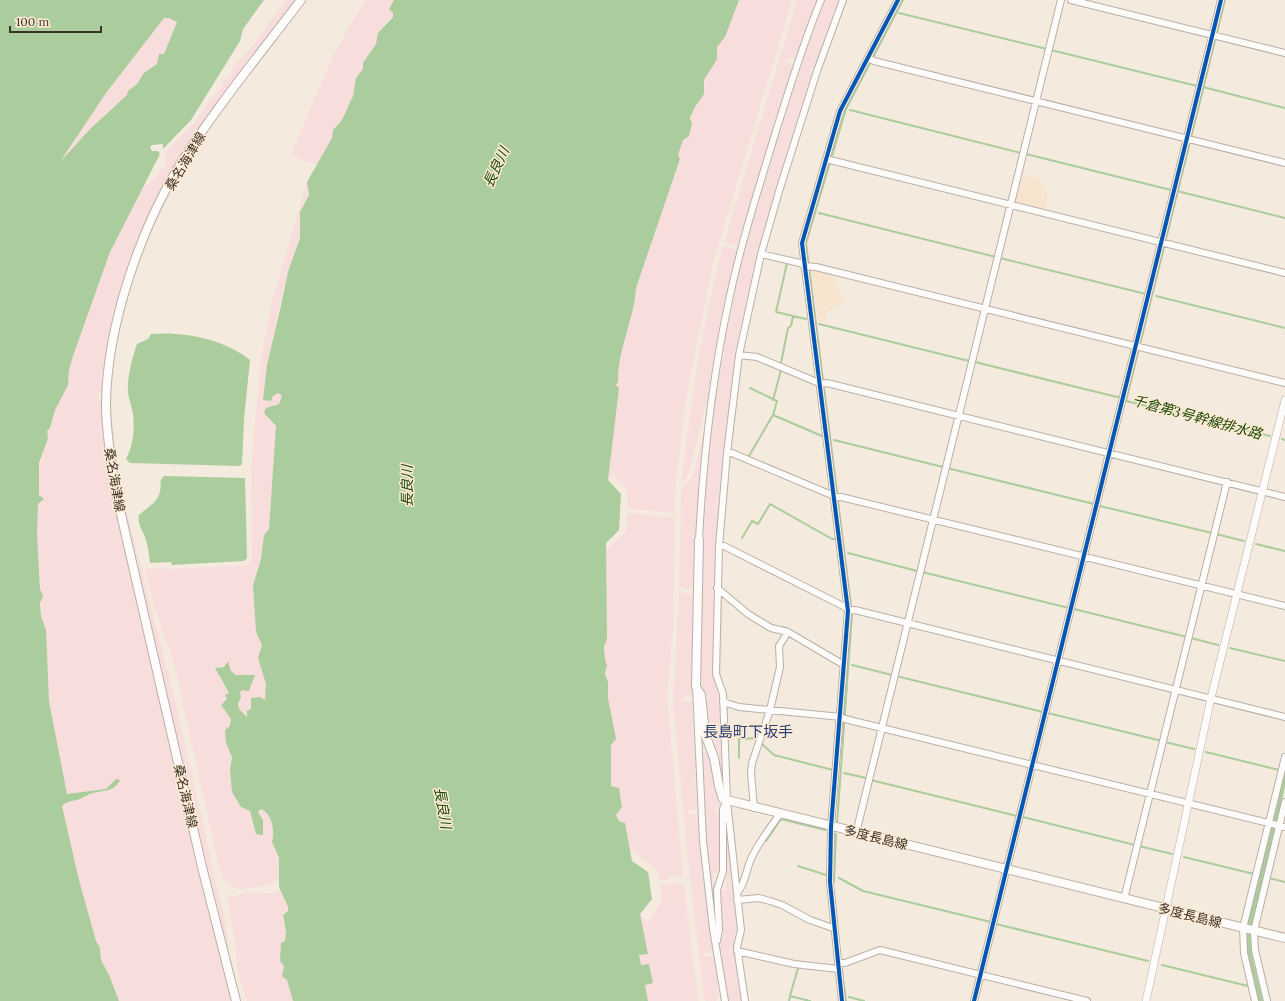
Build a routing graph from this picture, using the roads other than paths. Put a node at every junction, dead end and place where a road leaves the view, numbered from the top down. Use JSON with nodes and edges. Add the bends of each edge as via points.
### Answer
{"nodes":[{"id":1,"x":301,"y":0,"type":"edge"},
{"id":2,"x":821,"y":0,"type":"edge"},
{"id":3,"x":843,"y":0,"type":"edge"},
{"id":4,"x":898,"y":0,"type":"edge"},
{"id":5,"x":1061,"y":0,"type":"edge"},
{"id":6,"x":1071,"y":0,"type":"edge"},
{"id":7,"x":1221,"y":0,"type":"edge"},
{"id":8,"x":1215,"y":35,"type":"junction"},
{"id":9,"x":1285,"y":53,"type":"edge"},
{"id":10,"x":870,"y":59,"type":"junction"},
{"id":11,"x":1036,"y":101,"type":"junction"},
{"id":12,"x":1189,"y":139,"type":"junction"},
{"id":13,"x":829,"y":160,"type":"junction"},
{"id":14,"x":1285,"y":163,"type":"edge"},
{"id":15,"x":1010,"y":205,"type":"junction"},
{"id":16,"x":1164,"y":243,"type":"junction"},
{"id":17,"x":761,"y":254,"type":"junction"},
{"id":18,"x":807,"y":266,"type":"junction"},
{"id":19,"x":1285,"y":273,"type":"edge"},
{"id":20,"x":984,"y":309,"type":"junction"},
{"id":21,"x":1138,"y":347,"type":"junction"},
{"id":22,"x":739,"y":355,"type":"junction"},
{"id":23,"x":822,"y":383,"type":"junction"},
{"id":24,"x":1285,"y":383,"type":"edge"},
{"id":25,"x":1285,"y":400,"type":"edge"},
{"id":26,"x":958,"y":416,"type":"junction"},
{"id":27,"x":727,"y":453,"type":"junction"},
{"id":28,"x":1110,"y":453,"type":"junction"},
{"id":29,"x":1227,"y":482,"type":"junction"},
{"id":30,"x":1263,"y":491,"type":"junction"},
{"id":31,"x":836,"y":497,"type":"junction"},
{"id":32,"x":1285,"y":497,"type":"edge"},
{"id":33,"x":933,"y":519,"type":"junction"},
{"id":34,"x":699,"y":540,"type":"joint"},
{"id":35,"x":719,"y":546,"type":"junction"},
{"id":36,"x":1084,"y":557,"type":"junction"},
{"id":37,"x":1201,"y":586,"type":"junction"},
{"id":38,"x":717,"y":588,"type":"junction"},
{"id":39,"x":1237,"y":594,"type":"junction"},
{"id":40,"x":1285,"y":606,"type":"edge"},
{"id":41,"x":850,"y":610,"type":"junction"},
{"id":42,"x":907,"y":623,"type":"junction"},
{"id":43,"x":788,"y":632,"type":"junction"},
{"id":44,"x":1058,"y":661,"type":"junction"},
{"id":45,"x":844,"y":665,"type":"junction"},
{"id":46,"x":696,"y":687,"type":"junction"},
{"id":47,"x":1176,"y":690,"type":"junction"},
{"id":48,"x":1211,"y":698,"type":"junction"},
{"id":49,"x":723,"y":702,"type":"junction"},
{"id":50,"x":770,"y":710,"type":"junction"},
{"id":51,"x":1285,"y":717,"type":"edge"},
{"id":52,"x":843,"y":718,"type":"junction"},
{"id":53,"x":882,"y":727,"type":"junction"},
{"id":54,"x":1285,"y":757,"type":"edge"},
{"id":55,"x":1033,"y":764,"type":"junction"},
{"id":56,"x":1150,"y":794,"type":"junction"},
{"id":57,"x":727,"y":801,"type":"junction"},
{"id":58,"x":1285,"y":802,"type":"edge"},
{"id":59,"x":1189,"y":803,"type":"junction"},
{"id":60,"x":754,"y":808,"type":"junction"},
{"id":61,"x":780,"y":814,"type":"junction"},
{"id":62,"x":1269,"y":823,"type":"junction"},
{"id":63,"x":832,"y":826,"type":"junction"},
{"id":64,"x":1280,"y":826,"type":"edge"},
{"id":65,"x":856,"y":832,"type":"junction"},
{"id":66,"x":1006,"y":870,"type":"junction"},
{"id":67,"x":737,"y":897,"type":"junction"},
{"id":68,"x":1124,"y":899,"type":"junction"},
{"id":69,"x":1166,"y":909,"type":"junction"},
{"id":70,"x":833,"y":928,"type":"junction"},
{"id":71,"x":1249,"y":930,"type":"junction"},
{"id":72,"x":1285,"y":938,"type":"edge"},
{"id":73,"x":716,"y":947,"type":"junction"},
{"id":74,"x":737,"y":951,"type":"junction"},
{"id":75,"x":840,"y":965,"type":"junction"},
{"id":76,"x":981,"y":975,"type":"junction"},
{"id":77,"x":236,"y":1001,"type":"edge"},
{"id":78,"x":725,"y":1001,"type":"edge"},
{"id":79,"x":745,"y":1001,"type":"edge"},
{"id":80,"x":842,"y":1001,"type":"edge"},
{"id":81,"x":974,"y":1001,"type":"edge"},
{"id":82,"x":1087,"y":1001,"type":"edge"},
{"id":83,"x":1146,"y":1001,"type":"edge"},
{"id":84,"x":1255,"y":1001,"type":"edge"},
{"id":85,"x":1268,"y":1001,"type":"edge"}],
"edges":[{"from":1,"to":77,"type":"main road","name":"桑名海津線","via":[[210,118],[180,165],[156,213],[137,258],[120,310],[110,348],[106,390],[108,436],[115,488]]},
{"from":2,"to":34,"type":"street","via":[[771,148],[729,300],[711,413],[701,495]]},
{"from":3,"to":17,"type":"street","via":[[817,71]]},
{"from":4,"to":10,"type":"street"},
{"from":5,"to":11,"type":"street"},
{"from":6,"to":8,"type":"street"},
{"from":7,"to":8,"type":"street"},
{"from":8,"to":9,"type":"street"},
{"from":8,"to":12,"type":"street"},
{"from":10,"to":11,"type":"street"},
{"from":10,"to":13,"type":"street","via":[[840,111]]},
{"from":11,"to":12,"type":"street"},
{"from":11,"to":15,"type":"street"},
{"from":12,"to":14,"type":"street"},
{"from":12,"to":16,"type":"street"},
{"from":13,"to":15,"type":"street"},
{"from":13,"to":18,"type":"street","via":[[803,239]]},
{"from":15,"to":16,"type":"street"},
{"from":15,"to":20,"type":"street"},
{"from":16,"to":19,"type":"street"},
{"from":16,"to":21,"type":"street"},
{"from":17,"to":18,"type":"street"},
{"from":17,"to":22,"type":"street"},
{"from":18,"to":20,"type":"street"},
{"from":18,"to":23,"type":"street"},
{"from":20,"to":21,"type":"street"},
{"from":20,"to":26,"type":"street"},
{"from":21,"to":24,"type":"street"},
{"from":21,"to":28,"type":"street"},
{"from":22,"to":23,"type":"street","via":[[757,357]]},
{"from":22,"to":27,"type":"street"},
{"from":23,"to":26,"type":"street"},
{"from":23,"to":31,"type":"street"},
{"from":25,"to":30,"type":"street"},
{"from":26,"to":28,"type":"street"},
{"from":26,"to":33,"type":"street"},
{"from":27,"to":31,"type":"street"},
{"from":27,"to":35,"type":"street"},
{"from":28,"to":29,"type":"street"},
{"from":28,"to":36,"type":"street"},
{"from":29,"to":30,"type":"street"},
{"from":29,"to":37,"type":"street"},
{"from":30,"to":32,"type":"street"},
{"from":30,"to":39,"type":"street"},
{"from":31,"to":33,"type":"street"},
{"from":31,"to":41,"type":"street"},
{"from":33,"to":36,"type":"street"},
{"from":33,"to":42,"type":"street"},
{"from":34,"to":46,"type":"main road"},
{"from":35,"to":38,"type":"street"},
{"from":35,"to":41,"type":"street","via":[[724,546]]},
{"from":36,"to":37,"type":"street"},
{"from":36,"to":44,"type":"street"},
{"from":37,"to":39,"type":"street"},
{"from":37,"to":47,"type":"street"},
{"from":38,"to":43,"type":"street","via":[[748,614],[771,628]]},
{"from":38,"to":49,"type":"street","via":[[716,674]]},
{"from":39,"to":40,"type":"street"},
{"from":39,"to":48,"type":"street"},
{"from":41,"to":42,"type":"street"},
{"from":41,"to":45,"type":"street"},
{"from":42,"to":44,"type":"street"},
{"from":42,"to":53,"type":"street"},
{"from":43,"to":45,"type":"street"},
{"from":43,"to":50,"type":"street","via":[[778,650],[780,666]]},
{"from":44,"to":47,"type":"street"},
{"from":44,"to":55,"type":"street"},
{"from":45,"to":52,"type":"street"},
{"from":46,"to":57,"type":"main road","via":[[701,695],[705,734],[714,758],[721,796]]},
{"from":46,"to":73,"type":"street","via":[[701,819]]},
{"from":47,"to":48,"type":"street"},
{"from":47,"to":56,"type":"street"},
{"from":48,"to":51,"type":"street"},
{"from":48,"to":59,"type":"street"},
{"from":49,"to":50,"type":"street","via":[[739,707]]},
{"from":49,"to":57,"type":"street"},
{"from":50,"to":52,"type":"street"},
{"from":50,"to":60,"type":"street","via":[[752,763]]},
{"from":52,"to":53,"type":"street"},
{"from":52,"to":63,"type":"street"},
{"from":53,"to":55,"type":"street"},
{"from":53,"to":65,"type":"street"},
{"from":54,"to":62,"type":"street"},
{"from":55,"to":56,"type":"street"},
{"from":55,"to":66,"type":"street"},
{"from":56,"to":59,"type":"street"},
{"from":56,"to":68,"type":"street"},
{"from":57,"to":60,"type":"main road","name":"多度長島線"},
{"from":57,"to":67,"type":"street"},
{"from":57,"to":73,"type":"street","via":[[723,808],[723,871],[718,890],[719,930]]},
{"from":58,"to":64,"type":"street"},
{"from":59,"to":62,"type":"street"},
{"from":59,"to":69,"type":"street"},
{"from":60,"to":61,"type":"main road","name":"多度長島線"},
{"from":61,"to":63,"type":"main road","name":"多度長島線"},
{"from":61,"to":67,"type":"street","via":[[758,845]]},
{"from":62,"to":64,"type":"street"},
{"from":62,"to":71,"type":"street"},
{"from":63,"to":65,"type":"main road","name":"多度長島線"},
{"from":63,"to":70,"type":"street","via":[[830,882]]},
{"from":64,"to":71,"type":"street"},
{"from":65,"to":66,"type":"main road","name":"多度長島線"},
{"from":66,"to":68,"type":"main road","name":"多度長島線"},
{"from":66,"to":76,"type":"street"},
{"from":67,"to":70,"type":"street","via":[[770,901]]},
{"from":67,"to":74,"type":"street","via":[[740,930]]},
{"from":68,"to":69,"type":"main road","name":"多度長島線"},
{"from":69,"to":71,"type":"main road","name":"多度長島線"},
{"from":69,"to":83,"type":"street"},
{"from":70,"to":75,"type":"street"},
{"from":71,"to":72,"type":"main road","name":"多度長島線"},
{"from":71,"to":84,"type":"street","via":[[1244,953]]},
{"from":71,"to":85,"type":"street"},
{"from":73,"to":78,"type":"street"},
{"from":74,"to":75,"type":"street","via":[[794,964]]},
{"from":74,"to":79,"type":"street"},
{"from":75,"to":76,"type":"street","via":[[880,950]]},
{"from":75,"to":80,"type":"street"},
{"from":76,"to":81,"type":"street"},
{"from":76,"to":82,"type":"street"}]}
